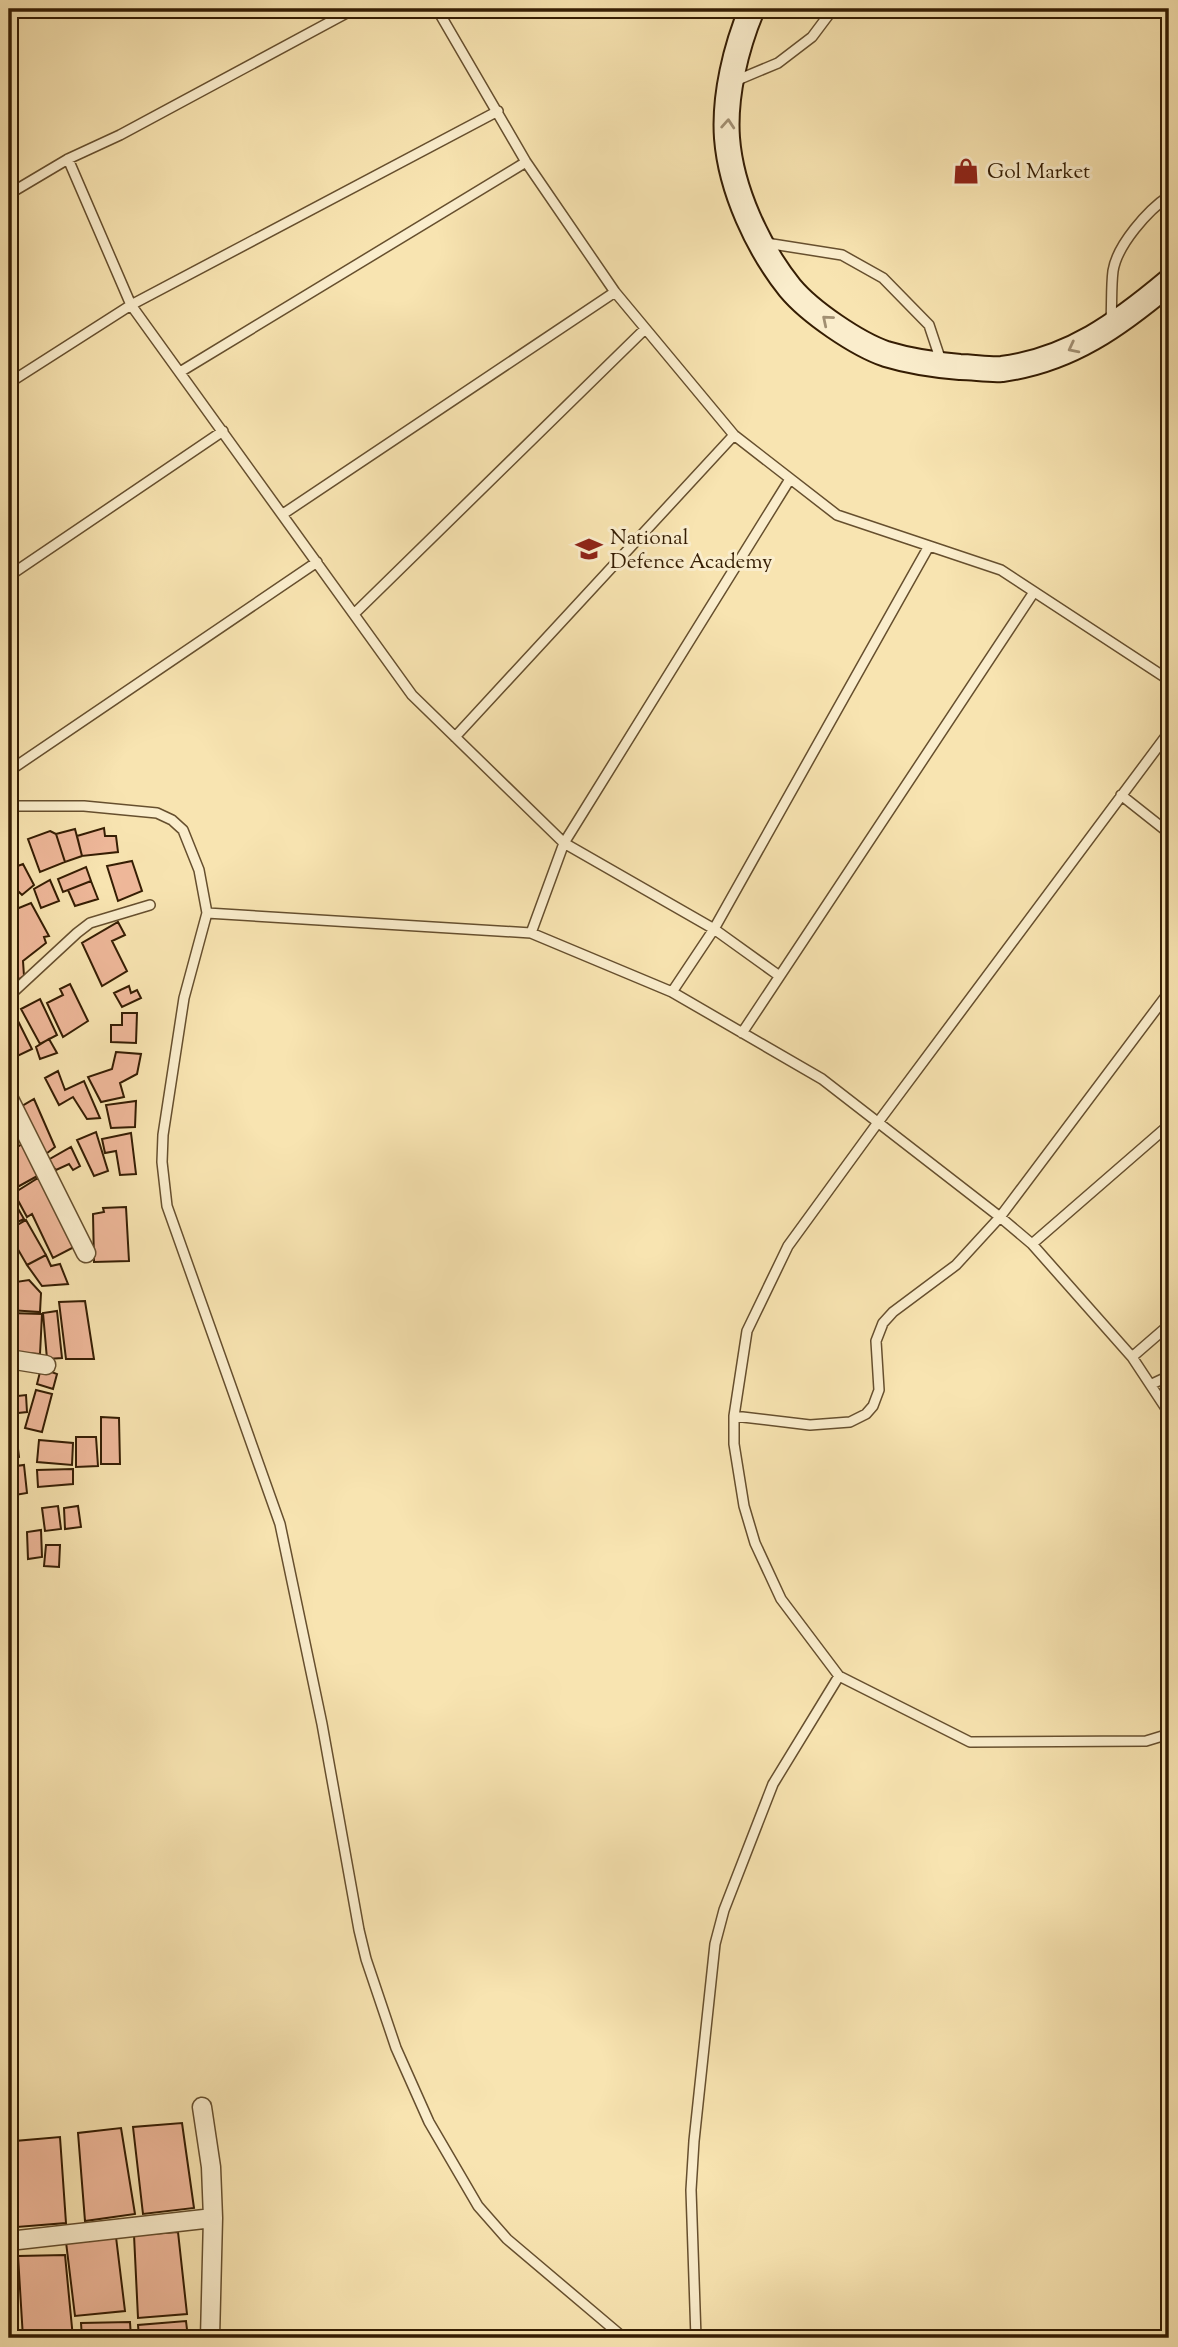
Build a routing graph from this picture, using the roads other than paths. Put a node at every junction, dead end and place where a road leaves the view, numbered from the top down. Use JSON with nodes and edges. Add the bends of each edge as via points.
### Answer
{"nodes":[{"id":1,"x":354,"y":9,"type":"edge"},
{"id":2,"x":437,"y":9,"type":"edge"},
{"id":3,"x":752,"y":9,"type":"edge"},
{"id":4,"x":833,"y":9,"type":"edge"},
{"id":5,"x":730,"y":83,"type":"junction"},
{"id":6,"x":498,"y":111,"type":"junction"},
{"id":7,"x":68,"y":159,"type":"junction"},
{"id":8,"x":526,"y":162,"type":"junction"},
{"id":9,"x":9,"y":194,"type":"edge"},
{"id":10,"x":1169,"y":197,"type":"edge"},
{"id":11,"x":760,"y":242,"type":"junction"},
{"id":12,"x":1169,"y":282,"type":"edge"},
{"id":13,"x":615,"y":292,"type":"junction"},
{"id":14,"x":131,"y":304,"type":"junction"},
{"id":15,"x":1111,"y":328,"type":"junction"},
{"id":16,"x":645,"y":329,"type":"junction"},
{"id":17,"x":943,"y":366,"type":"junction"},
{"id":18,"x":180,"y":372,"type":"junction"},
{"id":19,"x":9,"y":383,"type":"edge"},
{"id":20,"x":223,"y":431,"type":"junction"},
{"id":21,"x":734,"y":435,"type":"junction"},
{"id":22,"x":790,"y":479,"type":"junction"},
{"id":23,"x":283,"y":514,"type":"junction"},
{"id":24,"x":929,"y":546,"type":"junction"},
{"id":25,"x":317,"y":562,"type":"junction"},
{"id":26,"x":9,"y":576,"type":"edge"},
{"id":27,"x":1034,"y":592,"type":"junction"},
{"id":28,"x":354,"y":614,"type":"junction"},
{"id":29,"x":1169,"y":680,"type":"edge"},
{"id":30,"x":1169,"y":732,"type":"edge"},
{"id":31,"x":455,"y":737,"type":"junction"},
{"id":32,"x":9,"y":771,"type":"edge"},
{"id":33,"x":1121,"y":795,"type":"junction"},
{"id":34,"x":9,"y":806,"type":"edge"},
{"id":35,"x":1169,"y":833,"type":"edge"},
{"id":36,"x":564,"y":843,"type":"junction"},
{"id":37,"x":149,"y":905,"type":"dead end"},
{"id":38,"x":207,"y":913,"type":"junction"},
{"id":39,"x":714,"y":929,"type":"junction"},
{"id":40,"x":531,"y":933,"type":"junction"},
{"id":41,"x":778,"y":975,"type":"junction"},
{"id":42,"x":672,"y":992,"type":"junction"},
{"id":43,"x":1169,"y":992,"type":"edge"},
{"id":44,"x":9,"y":996,"type":"edge"},
{"id":45,"x":742,"y":1032,"type":"junction"},
{"id":46,"x":9,"y":1099,"type":"edge"},
{"id":47,"x":878,"y":1121,"type":"junction"},
{"id":48,"x":1169,"y":1125,"type":"edge"},
{"id":49,"x":1000,"y":1217,"type":"junction"},
{"id":50,"x":1032,"y":1244,"type":"junction"},
{"id":51,"x":86,"y":1253,"type":"dead end"},
{"id":52,"x":1169,"y":1325,"type":"edge"},
{"id":53,"x":1132,"y":1357,"type":"junction"},
{"id":54,"x":9,"y":1359,"type":"edge"},
{"id":55,"x":46,"y":1365,"type":"dead end"},
{"id":56,"x":1169,"y":1376,"type":"edge"},
{"id":57,"x":1152,"y":1384,"type":"junction"},
{"id":58,"x":1169,"y":1413,"type":"edge"},
{"id":59,"x":734,"y":1416,"type":"junction"},
{"id":60,"x":839,"y":1676,"type":"junction"},
{"id":61,"x":1169,"y":1734,"type":"edge"},
{"id":62,"x":202,"y":2106,"type":"dead end"},
{"id":63,"x":213,"y":2218,"type":"junction"},
{"id":64,"x":9,"y":2241,"type":"edge"},
{"id":65,"x":210,"y":2338,"type":"edge"},
{"id":66,"x":624,"y":2338,"type":"edge"},
{"id":67,"x":696,"y":2338,"type":"edge"}],
"edges":[{"from":1,"to":7,"type":"lane"},
{"from":2,"to":6,"type":"lane"},
{"from":3,"to":5,"type":"street"},
{"from":4,"to":5,"type":"lane","via":[[812,37],[779,63]]},
{"from":11,"to":5,"type":"street","one_way":true,"via":[[736,191],[727,138]]},
{"from":6,"to":8,"type":"lane"},
{"from":6,"to":14,"type":"lane"},
{"from":7,"to":9,"type":"lane"},
{"from":7,"to":14,"type":"lane"},
{"from":8,"to":13,"type":"lane"},
{"from":8,"to":18,"type":"lane"},
{"from":10,"to":15,"type":"lane","via":[[1132,232],[1114,268]]},
{"from":17,"to":11,"type":"street","one_way":true,"via":[[886,354],[835,327],[791,289]]},
{"from":11,"to":17,"type":"lane","via":[[842,256],[883,278],[929,325]]},
{"from":12,"to":15,"type":"street"},
{"from":13,"to":16,"type":"lane"},
{"from":13,"to":23,"type":"lane"},
{"from":14,"to":18,"type":"lane"},
{"from":14,"to":19,"type":"lane"},
{"from":15,"to":17,"type":"street","one_way":true,"via":[[1058,355],[1001,369]]},
{"from":16,"to":21,"type":"lane"},
{"from":16,"to":28,"type":"lane"},
{"from":18,"to":20,"type":"lane"},
{"from":20,"to":23,"type":"lane"},
{"from":20,"to":26,"type":"lane"},
{"from":21,"to":22,"type":"lane"},
{"from":21,"to":31,"type":"lane"},
{"from":22,"to":24,"type":"lane","via":[[837,515]]},
{"from":22,"to":36,"type":"lane"},
{"from":23,"to":25,"type":"lane"},
{"from":24,"to":27,"type":"lane","via":[[1000,570]]},
{"from":24,"to":39,"type":"lane"},
{"from":25,"to":28,"type":"lane"},
{"from":25,"to":32,"type":"lane"},
{"from":27,"to":29,"type":"lane"},
{"from":27,"to":41,"type":"lane"},
{"from":28,"to":31,"type":"lane","via":[[412,695]]},
{"from":30,"to":33,"type":"lane"},
{"from":31,"to":36,"type":"lane"},
{"from":33,"to":35,"type":"lane"},
{"from":33,"to":47,"type":"lane"},
{"from":34,"to":38,"type":"lane","via":[[108,808],[157,813],[172,820],[183,830],[199,870]]},
{"from":36,"to":39,"type":"lane"},
{"from":36,"to":40,"type":"lane"},
{"from":37,"to":44,"type":"lane","via":[[90,923]]},
{"from":38,"to":40,"type":"lane"},
{"from":38,"to":66,"type":"lane","via":[[184,998],[163,1135],[167,1206],[280,1524],[366,1959],[396,2048],[429,2122],[478,2206],[507,2239]]},
{"from":39,"to":41,"type":"lane"},
{"from":39,"to":42,"type":"lane"},
{"from":40,"to":42,"type":"lane"},
{"from":41,"to":45,"type":"lane"},
{"from":42,"to":45,"type":"lane"},
{"from":43,"to":49,"type":"lane"},
{"from":45,"to":47,"type":"lane","via":[[822,1079]]},
{"from":46,"to":51,"type":"street"},
{"from":47,"to":49,"type":"lane"},
{"from":47,"to":59,"type":"lane","via":[[789,1246],[747,1331]]},
{"from":48,"to":50,"type":"lane"},
{"from":49,"to":50,"type":"lane"},
{"from":49,"to":59,"type":"lane","via":[[956,1265],[883,1323],[877,1341],[879,1390],[866,1414],[850,1422],[810,1425]]},
{"from":50,"to":53,"type":"lane"},
{"from":52,"to":53,"type":"lane"},
{"from":53,"to":57,"type":"lane"},
{"from":54,"to":55,"type":"street"},
{"from":56,"to":57,"type":"lane"},
{"from":57,"to":58,"type":"lane"},
{"from":59,"to":60,"type":"lane","via":[[744,1506],[755,1543],[781,1599]]},
{"from":60,"to":61,"type":"lane","via":[[970,1742],[1146,1741]]},
{"from":60,"to":67,"type":"lane","via":[[773,1784],[715,1944],[691,2190]]},
{"from":62,"to":63,"type":"street"},
{"from":63,"to":64,"type":"street"},
{"from":63,"to":65,"type":"street"}]}
